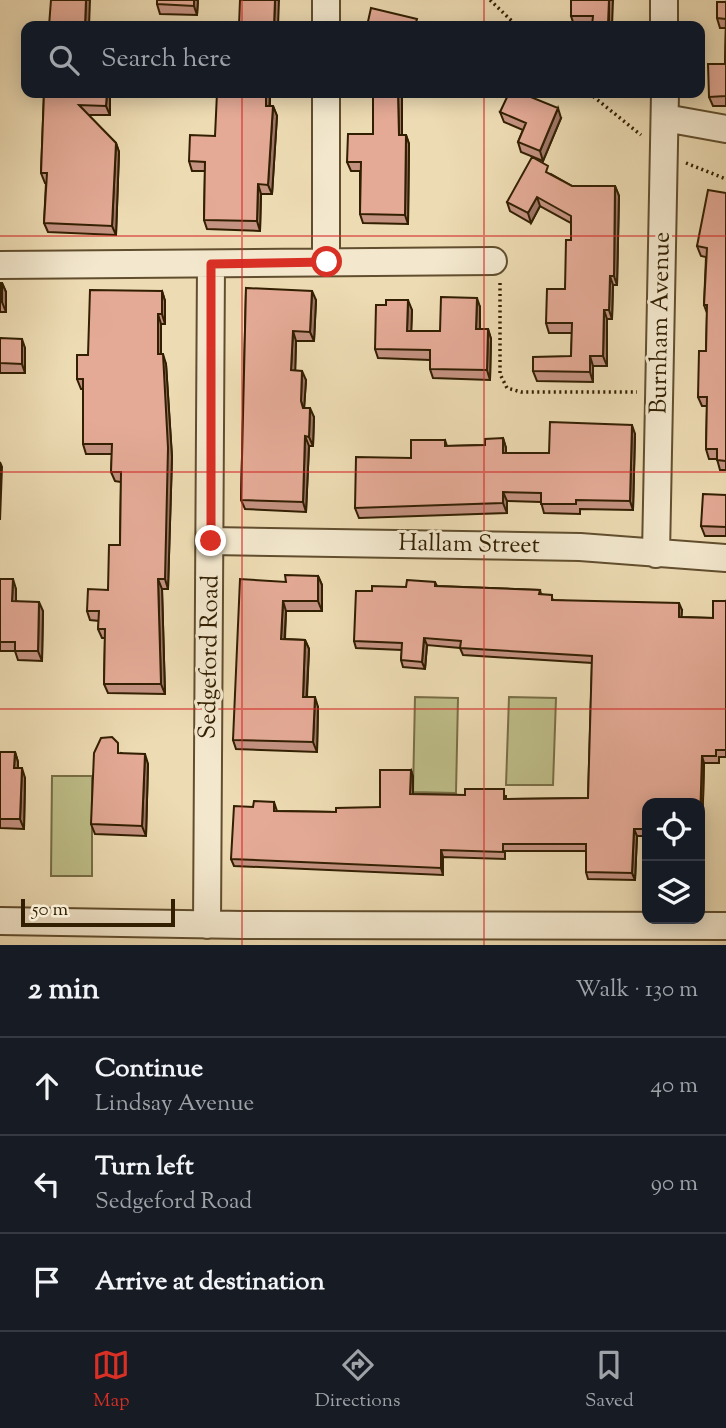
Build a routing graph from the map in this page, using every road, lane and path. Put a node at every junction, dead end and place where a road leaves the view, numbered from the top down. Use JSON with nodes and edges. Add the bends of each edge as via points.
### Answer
{"nodes":[{"id":1,"x":326,"y":0,"type":"edge"},
{"id":2,"x":490,"y":0,"type":"edge"},
{"id":3,"x":664,"y":0,"type":"edge"},
{"id":4,"x":326,"y":21,"type":"edge"},
{"id":5,"x":512,"y":21,"type":"edge"},
{"id":6,"x":664,"y":21,"type":"edge"},
{"id":7,"x":326,"y":98,"type":"edge"},
{"id":8,"x":595,"y":98,"type":"edge"},
{"id":9,"x":665,"y":105,"type":"edge"},
{"id":10,"x":726,"y":129,"type":"edge"},
{"id":11,"x":664,"y":153,"type":"junction"},
{"id":12,"x":726,"y":179,"type":"edge"},
{"id":13,"x":493,"y":261,"type":"joint"},
{"id":14,"x":327,"y":262,"type":"junction"},
{"id":15,"x":211,"y":264,"type":"junction"},
{"id":16,"x":0,"y":265,"type":"edge"},
{"id":17,"x":659,"y":392,"type":"junction"},
{"id":18,"x":211,"y":541,"type":"junction"},
{"id":19,"x":656,"y":554,"type":"junction"},
{"id":20,"x":726,"y":558,"type":"edge"},
{"id":21,"x":0,"y":921,"type":"edge"},
{"id":22,"x":207,"y":925,"type":"junction"},
{"id":23,"x":726,"y":926,"type":"edge"},
{"id":24,"x":50,"y":933,"type":"edge"},
{"id":25,"x":243,"y":935,"type":"edge"},
{"id":26,"x":590,"y":935,"type":"edge"}],
"edges":[{"from":1,"to":4,"type":"street"},
{"from":2,"to":5,"type":"path"},
{"from":3,"to":6,"type":"street"},
{"from":7,"to":14,"type":"street"},
{"from":8,"to":11,"type":"path"},
{"from":9,"to":10,"type":"street"},
{"from":9,"to":11,"type":"street","name":"Burnham Avenue"},
{"from":11,"to":12,"type":"path"},
{"from":11,"to":17,"type":"street","name":"Burnham Avenue"},
{"from":13,"to":14,"type":"street"},
{"from":13,"to":17,"type":"path","via":[[500,277],[500,374],[507,388],[521,392]]},
{"from":14,"to":15,"type":"street"},
{"from":15,"to":16,"type":"street"},
{"from":15,"to":18,"type":"street","name":"Sedgeford Road"},
{"from":17,"to":19,"type":"street","name":"Burnham Avenue"},
{"from":18,"to":19,"type":"street","name":"Hallam Street","via":[[580,547]]},
{"from":18,"to":22,"type":"street","name":"Sedgeford Road"},
{"from":19,"to":20,"type":"street","name":"Hallam Street"},
{"from":21,"to":24,"type":"street"},
{"from":22,"to":24,"type":"street"},
{"from":22,"to":25,"type":"street"},
{"from":23,"to":26,"type":"street"},
{"from":25,"to":26,"type":"street"}]}
